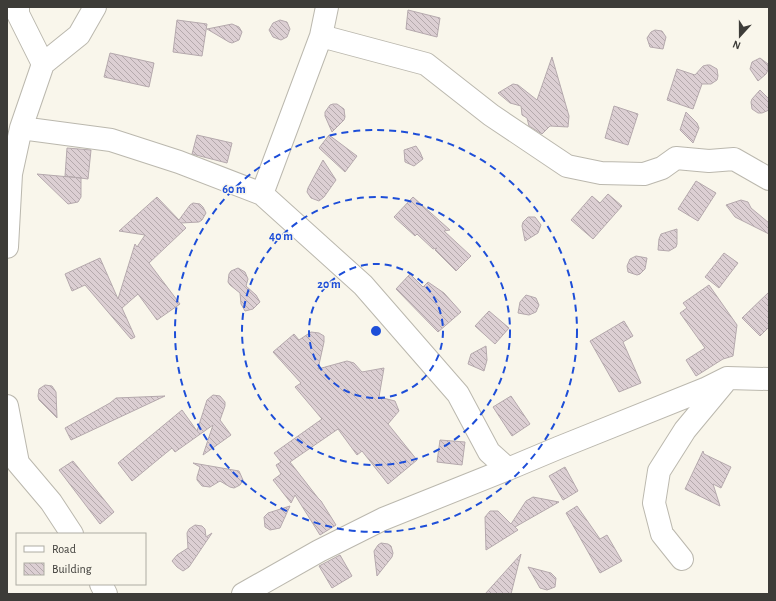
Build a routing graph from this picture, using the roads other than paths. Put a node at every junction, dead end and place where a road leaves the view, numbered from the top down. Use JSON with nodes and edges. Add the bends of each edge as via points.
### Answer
{"nodes":[{"id":1,"x":18,"y":7,"type":"edge"},
{"id":2,"x":95,"y":7,"type":"edge"},
{"id":3,"x":327,"y":7,"type":"edge"},
{"id":4,"x":321,"y":36,"type":"junction"},
{"id":5,"x":43,"y":64,"type":"junction"},
{"id":6,"x":21,"y":128,"type":"junction"},
{"id":7,"x":769,"y":179,"type":"edge"},
{"id":8,"x":262,"y":194,"type":"junction"},
{"id":9,"x":7,"y":247,"type":"edge"},
{"id":10,"x":727,"y":378,"type":"junction"},
{"id":11,"x":769,"y":379,"type":"edge"},
{"id":12,"x":7,"y":406,"type":"edge"},
{"id":13,"x":508,"y":469,"type":"junction"},
{"id":14,"x":71,"y":533,"type":"edge"},
{"id":15,"x":682,"y":559,"type":"dead end"},
{"id":16,"x":102,"y":585,"type":"edge"},
{"id":17,"x":106,"y":594,"type":"edge"},
{"id":18,"x":242,"y":594,"type":"edge"}],
"edges":[{"from":1,"to":5,"type":"street","via":[[18,14]]},
{"from":2,"to":5,"type":"street","via":[[79,35]]},
{"from":3,"to":4,"type":"street"},
{"from":4,"to":7,"type":"street","via":[[426,64],[491,115],[567,166],[601,173],[644,174],[662,168],[676,158],[734,159]]},
{"from":4,"to":8,"type":"street"},
{"from":5,"to":6,"type":"street"},
{"from":6,"to":8,"type":"street","via":[[111,140],[179,162]]},
{"from":6,"to":9,"type":"street","via":[[11,174]]},
{"from":8,"to":13,"type":"street","via":[[363,285],[458,394],[489,452]]},
{"from":10,"to":11,"type":"street"},
{"from":10,"to":13,"type":"street"},
{"from":10,"to":15,"type":"street","via":[[685,430],[659,471],[654,503],[662,534]]},
{"from":12,"to":14,"type":"street","via":[[18,463],[51,502]]},
{"from":13,"to":18,"type":"street","via":[[383,519]]},
{"from":16,"to":17,"type":"street"}]}
